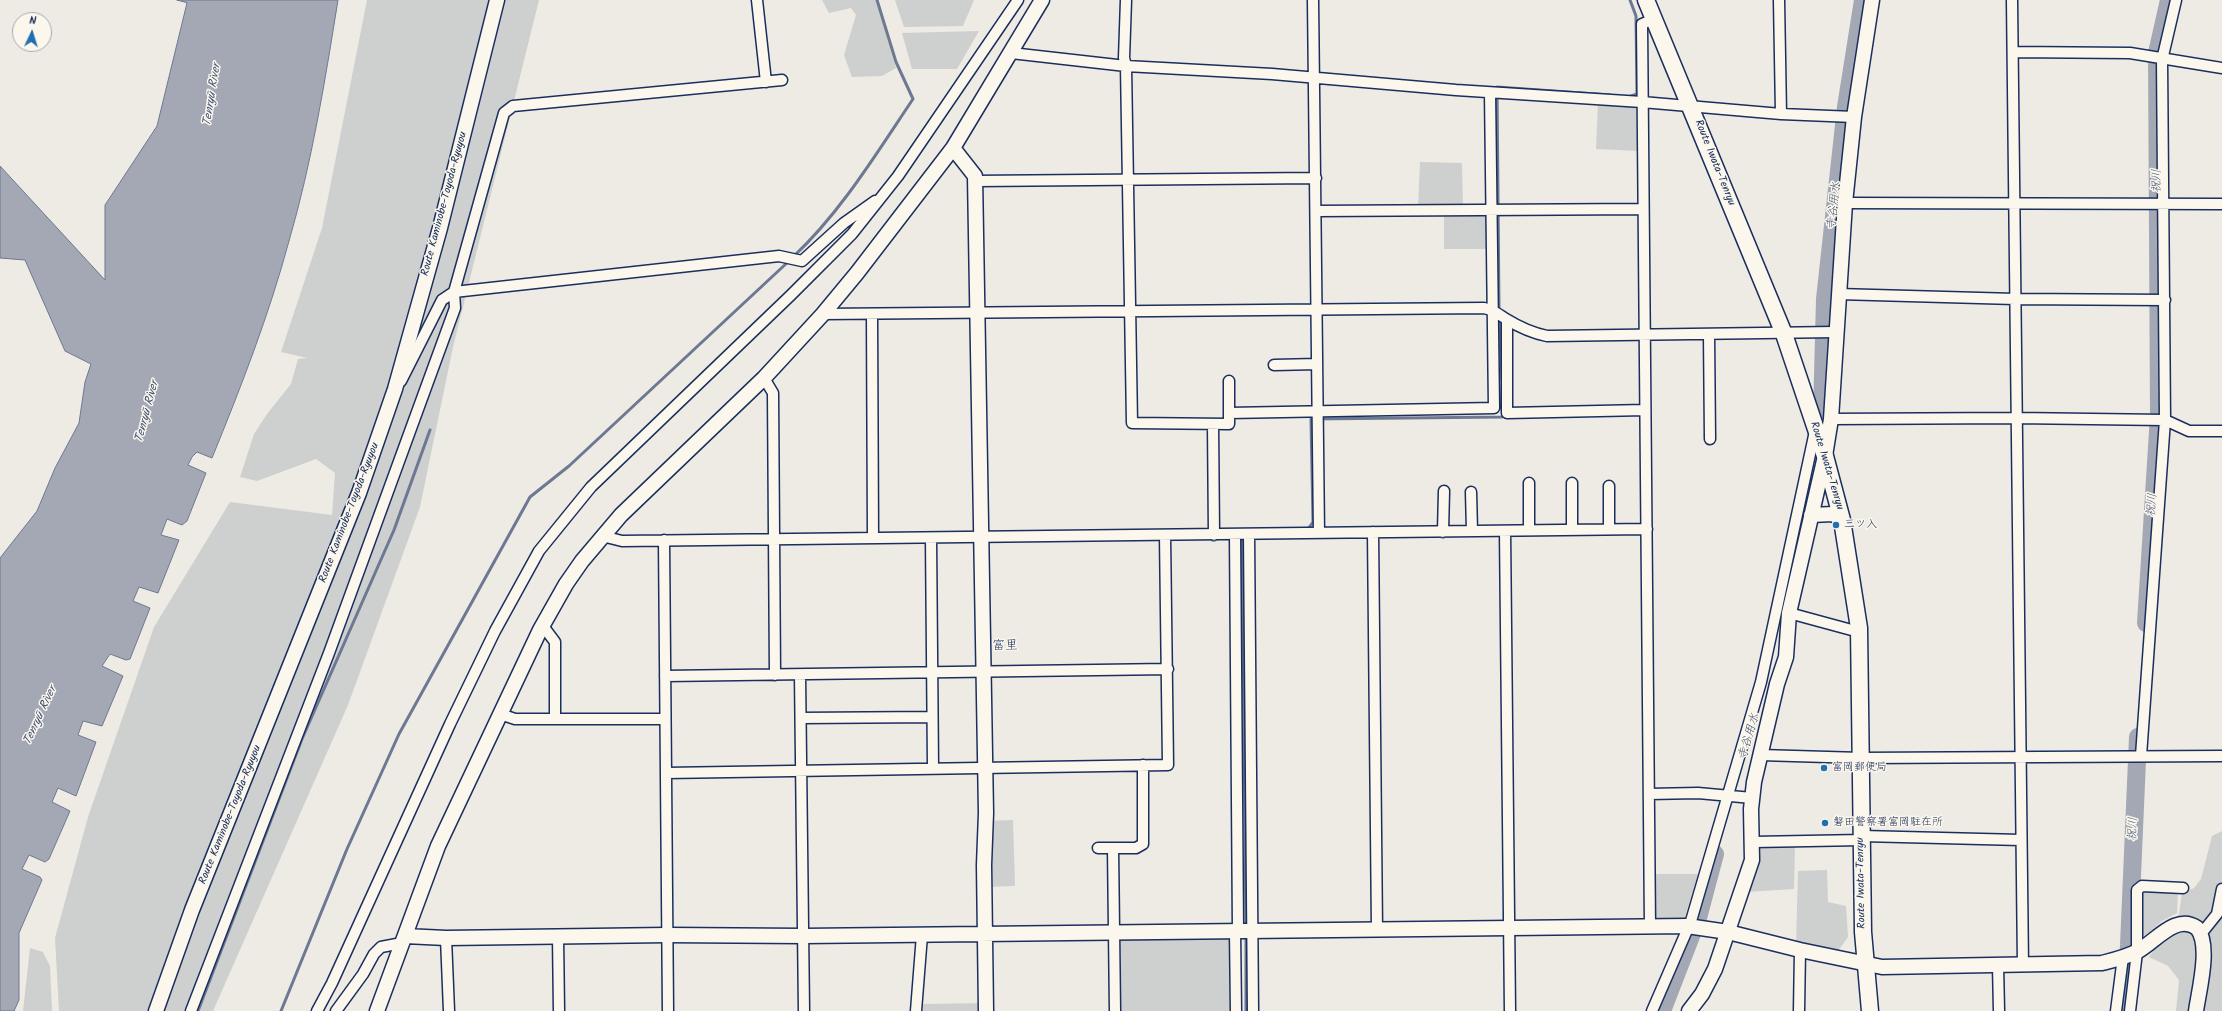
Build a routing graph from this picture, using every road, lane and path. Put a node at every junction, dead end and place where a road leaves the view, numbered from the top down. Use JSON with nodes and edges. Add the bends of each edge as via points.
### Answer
{"nodes":[{"id":1,"x":497,"y":0,"type":"edge"},
{"id":2,"x":757,"y":0,"type":"edge"},
{"id":3,"x":1018,"y":0,"type":"edge"},
{"id":4,"x":1042,"y":0,"type":"edge"},
{"id":5,"x":1126,"y":0,"type":"edge"},
{"id":6,"x":1313,"y":0,"type":"edge"},
{"id":7,"x":1646,"y":0,"type":"edge"},
{"id":8,"x":1779,"y":0,"type":"edge"},
{"id":9,"x":1872,"y":0,"type":"edge"},
{"id":10,"x":2012,"y":0,"type":"edge"},
{"id":11,"x":2176,"y":0,"type":"edge"},
{"id":12,"x":1654,"y":19,"type":"junction"},
{"id":13,"x":2013,"y":52,"type":"junction"},
{"id":14,"x":1011,"y":53,"type":"junction"},
{"id":15,"x":2162,"y":60,"type":"junction"},
{"id":16,"x":1126,"y":66,"type":"junction"},
{"id":17,"x":2222,"y":68,"type":"edge"},
{"id":18,"x":1315,"y":78,"type":"junction"},
{"id":19,"x":782,"y":80,"type":"dead end"},
{"id":20,"x":766,"y":82,"type":"junction"},
{"id":21,"x":1490,"y":92,"type":"junction"},
{"id":22,"x":1642,"y":102,"type":"junction"},
{"id":23,"x":1690,"y":107,"type":"junction"},
{"id":24,"x":1781,"y":114,"type":"junction"},
{"id":25,"x":1854,"y":117,"type":"junction"},
{"id":26,"x":953,"y":148,"type":"junction"},
{"id":27,"x":1316,"y":178,"type":"junction"},
{"id":28,"x":975,"y":181,"type":"junction"},
{"id":29,"x":1128,"y":181,"type":"junction"},
{"id":30,"x":880,"y":199,"type":"junction"},
{"id":31,"x":1845,"y":203,"type":"junction"},
{"id":32,"x":2014,"y":204,"type":"junction"},
{"id":33,"x":2222,"y":204,"type":"edge"},
{"id":34,"x":2163,"y":205,"type":"junction"},
{"id":35,"x":1643,"y":209,"type":"junction"},
{"id":36,"x":1492,"y":210,"type":"junction"},
{"id":37,"x":1316,"y":211,"type":"junction"},
{"id":38,"x":454,"y":292,"type":"junction"},
{"id":39,"x":1838,"y":294,"type":"junction"},
{"id":40,"x":2014,"y":299,"type":"junction"},
{"id":41,"x":2164,"y":300,"type":"junction"},
{"id":42,"x":1316,"y":309,"type":"junction"},
{"id":43,"x":1130,"y":310,"type":"junction"},
{"id":44,"x":1493,"y":310,"type":"junction"},
{"id":45,"x":823,"y":314,"type":"junction"},
{"id":46,"x":872,"y":314,"type":"junction"},
{"id":47,"x":979,"y":314,"type":"junction"},
{"id":48,"x":1507,"y":320,"type":"junction"},
{"id":49,"x":1835,"y":332,"type":"junction"},
{"id":50,"x":1644,"y":334,"type":"junction"},
{"id":51,"x":1709,"y":334,"type":"junction"},
{"id":52,"x":1784,"y":334,"type":"junction"},
{"id":53,"x":1317,"y":364,"type":"junction"},
{"id":54,"x":1274,"y":366,"type":"dead end"},
{"id":55,"x":764,"y":378,"type":"junction"},
{"id":56,"x":1229,"y":381,"type":"dead end"},
{"id":57,"x":395,"y":389,"type":"junction"},
{"id":58,"x":1645,"y":410,"type":"junction"},
{"id":59,"x":1318,"y":412,"type":"junction"},
{"id":60,"x":1229,"y":413,"type":"junction"},
{"id":61,"x":2016,"y":418,"type":"junction"},
{"id":62,"x":1830,"y":419,"type":"junction"},
{"id":63,"x":2165,"y":420,"type":"junction"},
{"id":64,"x":1213,"y":424,"type":"junction"},
{"id":65,"x":1816,"y":431,"type":"junction"},
{"id":66,"x":2222,"y":431,"type":"edge"},
{"id":67,"x":1710,"y":439,"type":"dead end"},
{"id":68,"x":1825,"y":456,"type":"junction"},
{"id":69,"x":1529,"y":483,"type":"dead end"},
{"id":70,"x":1572,"y":483,"type":"dead end"},
{"id":71,"x":1609,"y":486,"type":"dead end"},
{"id":72,"x":1444,"y":492,"type":"dead end"},
{"id":73,"x":1472,"y":492,"type":"dead end"},
{"id":74,"x":1811,"y":515,"type":"junction"},
{"id":75,"x":1842,"y":520,"type":"junction"},
{"id":76,"x":1609,"y":529,"type":"junction"},
{"id":77,"x":1647,"y":529,"type":"junction"},
{"id":78,"x":1529,"y":530,"type":"junction"},
{"id":79,"x":1572,"y":530,"type":"junction"},
{"id":80,"x":1472,"y":531,"type":"junction"},
{"id":81,"x":1505,"y":531,"type":"junction"},
{"id":82,"x":1373,"y":532,"type":"junction"},
{"id":83,"x":1443,"y":532,"type":"junction"},
{"id":84,"x":1319,"y":533,"type":"junction"},
{"id":85,"x":1235,"y":534,"type":"junction"},
{"id":86,"x":1249,"y":534,"type":"junction"},
{"id":87,"x":1165,"y":535,"type":"junction"},
{"id":88,"x":1214,"y":535,"type":"junction"},
{"id":89,"x":602,"y":536,"type":"junction"},
{"id":90,"x":981,"y":537,"type":"junction"},
{"id":91,"x":873,"y":538,"type":"junction"},
{"id":92,"x":931,"y":538,"type":"junction"},
{"id":93,"x":774,"y":539,"type":"junction"},
{"id":94,"x":664,"y":540,"type":"junction"},
{"id":95,"x":1789,"y":613,"type":"junction"},
{"id":96,"x":543,"y":626,"type":"junction"},
{"id":97,"x":1859,"y":632,"type":"junction"},
{"id":98,"x":1168,"y":669,"type":"junction"},
{"id":99,"x":931,"y":673,"type":"junction"},
{"id":100,"x":983,"y":673,"type":"junction"},
{"id":101,"x":800,"y":674,"type":"junction"},
{"id":102,"x":775,"y":675,"type":"junction"},
{"id":103,"x":665,"y":676,"type":"junction"},
{"id":104,"x":500,"y":714,"type":"junction"},
{"id":105,"x":801,"y":718,"type":"junction"},
{"id":106,"x":932,"y":718,"type":"junction"},
{"id":107,"x":555,"y":719,"type":"junction"},
{"id":108,"x":665,"y":719,"type":"junction"},
{"id":109,"x":1760,"y":755,"type":"junction"},
{"id":110,"x":2141,"y":756,"type":"junction"},
{"id":111,"x":2222,"y":756,"type":"edge"},
{"id":112,"x":2020,"y":757,"type":"junction"},
{"id":113,"x":1861,"y":758,"type":"junction"},
{"id":114,"x":1143,"y":766,"type":"junction"},
{"id":115,"x":984,"y":767,"type":"junction"},
{"id":116,"x":933,"y":768,"type":"junction"},
{"id":117,"x":802,"y":771,"type":"junction"},
{"id":118,"x":666,"y":774,"type":"junction"},
{"id":119,"x":1649,"y":794,"type":"junction"},
{"id":120,"x":1726,"y":796,"type":"junction"},
{"id":121,"x":1752,"y":798,"type":"junction"},
{"id":122,"x":1862,"y":838,"type":"junction"},
{"id":123,"x":2021,"y":840,"type":"junction"},
{"id":124,"x":1753,"y":842,"type":"junction"},
{"id":125,"x":1098,"y":848,"type":"dead end"},
{"id":126,"x":1113,"y":848,"type":"junction"},
{"id":127,"x":2183,"y":888,"type":"dead end"},
{"id":128,"x":2222,"y":889,"type":"edge"},
{"id":129,"x":1687,"y":926,"type":"junction"},
{"id":130,"x":1650,"y":927,"type":"junction"},
{"id":131,"x":1509,"y":929,"type":"junction"},
{"id":132,"x":1377,"y":930,"type":"junction"},
{"id":133,"x":1242,"y":931,"type":"junction"},
{"id":134,"x":1114,"y":932,"type":"junction"},
{"id":135,"x":1728,"y":932,"type":"junction"},
{"id":136,"x":985,"y":934,"type":"junction"},
{"id":137,"x":2201,"y":934,"type":"junction"},
{"id":138,"x":667,"y":935,"type":"junction"},
{"id":139,"x":922,"y":935,"type":"junction"},
{"id":140,"x":558,"y":936,"type":"junction"},
{"id":141,"x":804,"y":936,"type":"junction"},
{"id":142,"x":446,"y":938,"type":"junction"},
{"id":143,"x":404,"y":940,"type":"junction"},
{"id":144,"x":1800,"y":950,"type":"junction"},
{"id":145,"x":2129,"y":955,"type":"junction"},
{"id":146,"x":1864,"y":964,"type":"junction"},
{"id":147,"x":1998,"y":965,"type":"junction"},
{"id":148,"x":2023,"y":965,"type":"junction"},
{"id":149,"x":156,"y":1011,"type":"edge"},
{"id":150,"x":191,"y":1011,"type":"edge"},
{"id":151,"x":317,"y":1011,"type":"edge"},
{"id":152,"x":336,"y":1011,"type":"edge"},
{"id":153,"x":377,"y":1011,"type":"edge"},
{"id":154,"x":448,"y":1011,"type":"edge"},
{"id":155,"x":559,"y":1011,"type":"edge"},
{"id":156,"x":668,"y":1011,"type":"edge"},
{"id":157,"x":804,"y":1011,"type":"edge"},
{"id":158,"x":916,"y":1011,"type":"edge"},
{"id":159,"x":986,"y":1011,"type":"edge"},
{"id":160,"x":1115,"y":1011,"type":"edge"},
{"id":161,"x":1236,"y":1011,"type":"edge"},
{"id":162,"x":1253,"y":1011,"type":"edge"},
{"id":163,"x":1510,"y":1011,"type":"edge"},
{"id":164,"x":1652,"y":1011,"type":"edge"},
{"id":165,"x":1689,"y":1011,"type":"edge"},
{"id":166,"x":1799,"y":1011,"type":"edge"},
{"id":167,"x":1870,"y":1011,"type":"edge"},
{"id":168,"x":1999,"y":1011,"type":"edge"},
{"id":169,"x":2116,"y":1011,"type":"edge"},
{"id":170,"x":2130,"y":1011,"type":"edge"},
{"id":171,"x":2196,"y":1011,"type":"edge"}],
"edges":[{"from":1,"to":57,"type":"street","name":"Route Kaminobe-Toyoda-Ryuyou","via":[[440,228]]},
{"from":2,"to":20,"type":"street"},
{"from":3,"to":30,"type":"street"},
{"from":4,"to":14,"type":"street"},
{"from":5,"to":16,"type":"street"},
{"from":6,"to":18,"type":"street"},
{"from":7,"to":12,"type":"main road","name":"Route Iwata-Tenryu"},
{"from":8,"to":24,"type":"street"},
{"from":9,"to":25,"type":"street"},
{"from":10,"to":13,"type":"street"},
{"from":11,"to":15,"type":"street"},
{"from":12,"to":22,"type":"street","via":[[1642,24]]},
{"from":12,"to":23,"type":"main road","name":"Route Iwata-Tenryu"},
{"from":13,"to":15,"type":"street","via":[[2130,53]]},
{"from":13,"to":32,"type":"street"},
{"from":14,"to":16,"type":"street"},
{"from":14,"to":26,"type":"street"},
{"from":15,"to":17,"type":"street"},
{"from":15,"to":34,"type":"street"},
{"from":16,"to":18,"type":"street"},
{"from":16,"to":29,"type":"street"},
{"from":18,"to":21,"type":"street"},
{"from":18,"to":27,"type":"street"},
{"from":19,"to":20,"type":"street"},
{"from":20,"to":38,"type":"street","via":[[513,106],[504,113]]},
{"from":21,"to":22,"type":"street"},
{"from":21,"to":36,"type":"street"},
{"from":22,"to":23,"type":"street"},
{"from":22,"to":35,"type":"street"},
{"from":23,"to":24,"type":"street"},
{"from":23,"to":52,"type":"main road","name":"Route Iwata-Tenryu"},
{"from":24,"to":25,"type":"street"},
{"from":25,"to":31,"type":"street"},
{"from":26,"to":28,"type":"street","via":[[975,176]]},
{"from":26,"to":45,"type":"street"},
{"from":27,"to":29,"type":"street"},
{"from":27,"to":37,"type":"street"},
{"from":28,"to":29,"type":"street"},
{"from":28,"to":47,"type":"street"},
{"from":29,"to":43,"type":"street"},
{"from":30,"to":38,"type":"street","via":[[844,223],[802,261],[779,256]]},
{"from":30,"to":151,"type":"street","via":[[852,234],[791,295],[591,487],[539,551],[498,625],[453,716]]},
{"from":31,"to":32,"type":"street"},
{"from":31,"to":39,"type":"street"},
{"from":32,"to":34,"type":"street"},
{"from":32,"to":40,"type":"street"},
{"from":33,"to":34,"type":"street"},
{"from":34,"to":41,"type":"street"},
{"from":35,"to":36,"type":"street"},
{"from":35,"to":50,"type":"street"},
{"from":36,"to":37,"type":"street"},
{"from":36,"to":44,"type":"street"},
{"from":37,"to":42,"type":"street"},
{"from":38,"to":57,"type":"street","via":[[442,300],[405,376]]},
{"from":38,"to":150,"type":"street","via":[[455,308],[445,337],[329,653]]},
{"from":39,"to":40,"type":"street"},
{"from":39,"to":49,"type":"street"},
{"from":40,"to":41,"type":"street"},
{"from":40,"to":61,"type":"street"},
{"from":41,"to":63,"type":"street"},
{"from":42,"to":43,"type":"street"},
{"from":42,"to":44,"type":"street"},
{"from":42,"to":53,"type":"street"},
{"from":43,"to":47,"type":"street"},
{"from":43,"to":64,"type":"street","via":[[1132,423]]},
{"from":44,"to":48,"type":"street"},
{"from":44,"to":59,"type":"street","via":[[1494,408]]},
{"from":45,"to":46,"type":"street"},
{"from":45,"to":55,"type":"street"},
{"from":46,"to":47,"type":"street"},
{"from":46,"to":91,"type":"street"},
{"from":47,"to":90,"type":"street"},
{"from":48,"to":50,"type":"street","via":[[1534,334],[1547,336]]},
{"from":48,"to":58,"type":"street","via":[[1507,412]]},
{"from":49,"to":52,"type":"street"},
{"from":49,"to":62,"type":"street"},
{"from":50,"to":51,"type":"street"},
{"from":50,"to":58,"type":"street"},
{"from":51,"to":52,"type":"street"},
{"from":51,"to":67,"type":"street"},
{"from":52,"to":65,"type":"main road","name":"Route Iwata-Tenryu"},
{"from":53,"to":54,"type":"street"},
{"from":53,"to":59,"type":"street"},
{"from":55,"to":89,"type":"street"},
{"from":55,"to":93,"type":"street","via":[[772,393]]},
{"from":56,"to":60,"type":"street"},
{"from":57,"to":149,"type":"street","name":"Route Kaminobe-Toyoda-Ryuyou","via":[[359,493],[192,910]]},
{"from":58,"to":77,"type":"street"},
{"from":59,"to":60,"type":"street"},
{"from":59,"to":84,"type":"street"},
{"from":60,"to":64,"type":"street","via":[[1229,424]]},
{"from":61,"to":62,"type":"street"},
{"from":61,"to":63,"type":"street"},
{"from":61,"to":112,"type":"street"},
{"from":62,"to":68,"type":"street"},
{"from":63,"to":66,"type":"street","via":[[2189,431]]},
{"from":63,"to":110,"type":"street"},
{"from":64,"to":88,"type":"street"},
{"from":65,"to":68,"type":"main road","name":"Route Iwata-Tenryu"},
{"from":65,"to":120,"type":"street","via":[[1761,682]]},
{"from":68,"to":74,"type":"street"},
{"from":68,"to":75,"type":"main road","name":"Route Iwata-Tenryu"},
{"from":69,"to":78,"type":"street"},
{"from":70,"to":79,"type":"street"},
{"from":71,"to":76,"type":"street"},
{"from":72,"to":83,"type":"street"},
{"from":73,"to":80,"type":"street"},
{"from":74,"to":75,"type":"street","via":[[1833,514]]},
{"from":74,"to":95,"type":"street"},
{"from":75,"to":97,"type":"main road","name":"Route Iwata-Tenryu"},
{"from":76,"to":77,"type":"street"},
{"from":76,"to":79,"type":"street"},
{"from":77,"to":119,"type":"street"},
{"from":78,"to":79,"type":"street"},
{"from":78,"to":81,"type":"street"},
{"from":80,"to":81,"type":"street"},
{"from":80,"to":83,"type":"street"},
{"from":81,"to":131,"type":"street"},
{"from":82,"to":83,"type":"street"},
{"from":82,"to":84,"type":"street"},
{"from":82,"to":132,"type":"street"},
{"from":84,"to":86,"type":"street"},
{"from":85,"to":86,"type":"street"},
{"from":85,"to":88,"type":"street"},
{"from":85,"to":133,"type":"street"},
{"from":86,"to":133,"type":"street"},
{"from":87,"to":88,"type":"street"},
{"from":87,"to":90,"type":"street"},
{"from":87,"to":98,"type":"street"},
{"from":89,"to":94,"type":"street","via":[[622,541]]},
{"from":89,"to":96,"type":"street","via":[[566,584]]},
{"from":90,"to":92,"type":"street"},
{"from":90,"to":100,"type":"street"},
{"from":91,"to":92,"type":"street"},
{"from":91,"to":93,"type":"street"},
{"from":92,"to":99,"type":"street"},
{"from":93,"to":94,"type":"street"},
{"from":93,"to":102,"type":"street"},
{"from":94,"to":103,"type":"street"},
{"from":95,"to":97,"type":"street"},
{"from":95,"to":109,"type":"street","via":[[1786,658]]},
{"from":96,"to":104,"type":"street"},
{"from":96,"to":107,"type":"street","via":[[555,642]]},
{"from":97,"to":113,"type":"main road","name":"Route Iwata-Tenryu"},
{"from":98,"to":100,"type":"street"},
{"from":98,"to":114,"type":"street","via":[[1168,765]]},
{"from":99,"to":100,"type":"street"},
{"from":99,"to":101,"type":"street"},
{"from":99,"to":106,"type":"street"},
{"from":100,"to":115,"type":"street"},
{"from":101,"to":102,"type":"street"},
{"from":101,"to":105,"type":"street"},
{"from":102,"to":103,"type":"street"},
{"from":103,"to":108,"type":"street"},
{"from":104,"to":107,"type":"street","via":[[515,719]]},
{"from":104,"to":143,"type":"street","via":[[438,846]]},
{"from":105,"to":106,"type":"street"},
{"from":105,"to":117,"type":"street"},
{"from":106,"to":116,"type":"street"},
{"from":107,"to":108,"type":"street"},
{"from":108,"to":118,"type":"street"},
{"from":109,"to":113,"type":"street"},
{"from":109,"to":121,"type":"street"},
{"from":110,"to":111,"type":"street"},
{"from":110,"to":112,"type":"street"},
{"from":112,"to":113,"type":"street"},
{"from":112,"to":123,"type":"street"},
{"from":113,"to":122,"type":"main road","name":"Route Iwata-Tenryu"},
{"from":114,"to":115,"type":"street"},
{"from":114,"to":126,"type":"street","via":[[1143,844],[1136,848]]},
{"from":115,"to":116,"type":"street"},
{"from":115,"to":136,"type":"street"},
{"from":116,"to":117,"type":"street"},
{"from":117,"to":118,"type":"street"},
{"from":117,"to":141,"type":"street"},
{"from":118,"to":138,"type":"street"},
{"from":119,"to":120,"type":"street","via":[[1698,793]]},
{"from":119,"to":130,"type":"street"},
{"from":120,"to":121,"type":"street"},
{"from":120,"to":129,"type":"street","via":[[1691,921]]},
{"from":121,"to":124,"type":"street"},
{"from":122,"to":123,"type":"street"},
{"from":122,"to":124,"type":"street"},
{"from":122,"to":146,"type":"main road","name":"Route Iwata-Tenryu"},
{"from":123,"to":148,"type":"street"},
{"from":124,"to":135,"type":"street","via":[[1752,860]]},
{"from":125,"to":126,"type":"street"},
{"from":126,"to":134,"type":"street"},
{"from":127,"to":145,"type":"street","via":[[2142,886],[2137,890]]},
{"from":128,"to":137,"type":"street","via":[[2217,914]]},
{"from":129,"to":130,"type":"street"},
{"from":129,"to":135,"type":"street"},
{"from":129,"to":164,"type":"street"},
{"from":130,"to":131,"type":"street"},
{"from":131,"to":132,"type":"street"},
{"from":131,"to":163,"type":"street"},
{"from":132,"to":133,"type":"street"},
{"from":133,"to":134,"type":"street"},
{"from":133,"to":161,"type":"street"},
{"from":133,"to":162,"type":"street"},
{"from":134,"to":136,"type":"street"},
{"from":134,"to":160,"type":"street"},
{"from":135,"to":144,"type":"street"},
{"from":135,"to":165,"type":"street","via":[[1716,969]]},
{"from":136,"to":139,"type":"street"},
{"from":136,"to":159,"type":"street"},
{"from":137,"to":145,"type":"street","via":[[2191,925],[2176,926]]},
{"from":137,"to":171,"type":"street","via":[[2203,959]]},
{"from":138,"to":140,"type":"street"},
{"from":138,"to":141,"type":"street"},
{"from":138,"to":156,"type":"street"},
{"from":139,"to":141,"type":"street"},
{"from":139,"to":158,"type":"street"},
{"from":140,"to":142,"type":"street"},
{"from":140,"to":155,"type":"street"},
{"from":141,"to":157,"type":"street"},
{"from":142,"to":143,"type":"street"},
{"from":142,"to":154,"type":"street"},
{"from":143,"to":152,"type":"street","via":[[381,947],[374,954]]},
{"from":143,"to":153,"type":"street"},
{"from":144,"to":146,"type":"street"},
{"from":144,"to":166,"type":"street"},
{"from":145,"to":148,"type":"street","via":[[2092,964]]},
{"from":145,"to":169,"type":"street"},
{"from":145,"to":170,"type":"street"},
{"from":146,"to":147,"type":"street","via":[[1882,967]]},
{"from":146,"to":167,"type":"main road","name":"Route Iwata-Tenryu"},
{"from":147,"to":148,"type":"street"},
{"from":147,"to":168,"type":"street"}]}
